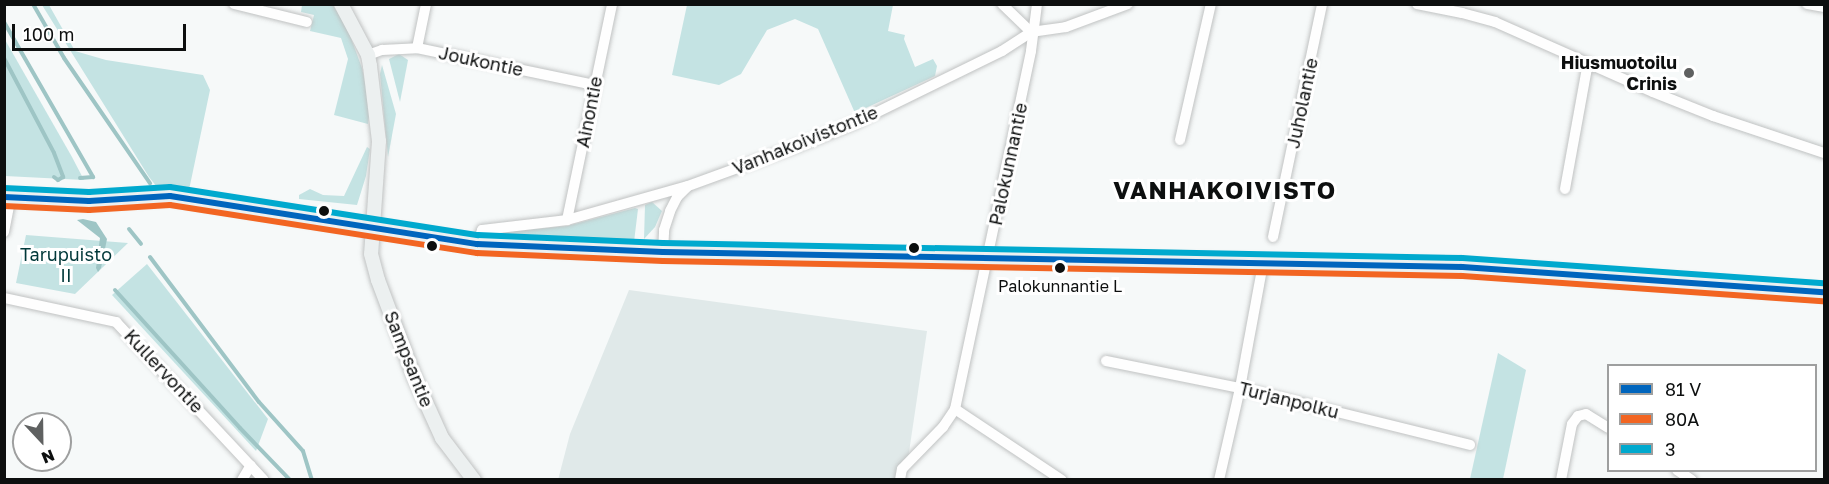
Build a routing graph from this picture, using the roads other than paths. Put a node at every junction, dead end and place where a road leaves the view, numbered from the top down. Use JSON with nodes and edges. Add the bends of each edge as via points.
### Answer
{"nodes":[{"id":1,"x":234,"y":4,"type":"edge"},
{"id":2,"x":341,"y":4,"type":"edge"},
{"id":3,"x":426,"y":4,"type":"edge"},
{"id":4,"x":612,"y":4,"type":"edge"},
{"id":5,"x":1002,"y":4,"type":"edge"},
{"id":6,"x":1037,"y":4,"type":"edge"},
{"id":7,"x":1128,"y":4,"type":"edge"},
{"id":8,"x":1210,"y":4,"type":"edge"},
{"id":9,"x":1322,"y":4,"type":"edge"},
{"id":10,"x":1417,"y":4,"type":"edge"},
{"id":11,"x":1807,"y":4,"type":"edge"},
{"id":12,"x":1824,"y":6,"type":"edge"},
{"id":13,"x":1463,"y":9,"type":"edge"},
{"id":14,"x":307,"y":22,"type":"dead end"},
{"id":15,"x":1031,"y":32,"type":"junction"},
{"id":16,"x":417,"y":48,"type":"junction"},
{"id":17,"x":368,"y":55,"type":"junction"},
{"id":18,"x":1588,"y":63,"type":"junction"},
{"id":19,"x":594,"y":85,"type":"junction"},
{"id":20,"x":1180,"y":140,"type":"dead end"},
{"id":21,"x":1824,"y":153,"type":"edge"},
{"id":22,"x":688,"y":186,"type":"junction"},
{"id":23,"x":1565,"y":189,"type":"dead end"},
{"id":24,"x":8,"y":197,"type":"edge"},
{"id":25,"x":567,"y":220,"type":"junction"},
{"id":26,"x":371,"y":229,"type":"junction"},
{"id":27,"x":4,"y":232,"type":"edge"},
{"id":28,"x":1273,"y":237,"type":"dead end"},
{"id":29,"x":477,"y":244,"type":"junction"},
{"id":30,"x":663,"y":252,"type":"junction"},
{"id":31,"x":988,"y":260,"type":"junction"},
{"id":32,"x":1263,"y":264,"type":"junction"},
{"id":33,"x":1824,"y":292,"type":"edge"},
{"id":34,"x":4,"y":298,"type":"edge"},
{"id":35,"x":1106,"y":361,"type":"dead end"},
{"id":36,"x":1240,"y":388,"type":"junction"},
{"id":37,"x":955,"y":410,"type":"junction"},
{"id":38,"x":1607,"y":427,"type":"edge"},
{"id":39,"x":1470,"y":445,"type":"dead end"},
{"id":40,"x":251,"y":465,"type":"junction"},
{"id":41,"x":1679,"y":472,"type":"edge"},
{"id":42,"x":242,"y":480,"type":"edge"},
{"id":43,"x":264,"y":480,"type":"edge"},
{"id":44,"x":474,"y":480,"type":"edge"},
{"id":45,"x":900,"y":480,"type":"edge"},
{"id":46,"x":1062,"y":480,"type":"edge"},
{"id":47,"x":1219,"y":480,"type":"edge"},
{"id":48,"x":1561,"y":480,"type":"edge"},
{"id":49,"x":1692,"y":480,"type":"edge"}],
"edges":[{"from":1,"to":14,"type":"street"},
{"from":2,"to":17,"type":"main road"},
{"from":3,"to":16,"type":"street"},
{"from":4,"to":19,"type":"street","name":"Ainontie"},
{"from":5,"to":15,"type":"street"},
{"from":6,"to":15,"type":"street","name":"Palokunnantie"},
{"from":7,"to":15,"type":"street","name":"Vanhakoivistontie","via":[[1066,27]]},
{"from":8,"to":20,"type":"street"},
{"from":9,"to":28,"type":"street","name":"Juholantie"},
{"from":10,"to":13,"type":"street"},
{"from":11,"to":12,"type":"street"},
{"from":13,"to":18,"type":"street"},
{"from":15,"to":22,"type":"street","name":"Vanhakoivistontie","via":[[1002,51],[853,124]]},
{"from":15,"to":31,"type":"street","name":"Palokunnantie","via":[[1031,51]]},
{"from":16,"to":17,"type":"street","name":"Joukontie"},
{"from":16,"to":19,"type":"street","name":"Joukontie"},
{"from":17,"to":26,"type":"main road","name":"Sampsantie","via":[[379,141]]},
{"from":18,"to":21,"type":"street","via":[[1713,116]]},
{"from":18,"to":23,"type":"street"},
{"from":19,"to":25,"type":"street","name":"Ainontie"},
{"from":22,"to":25,"type":"street","name":"Vanhakoivistontie"},
{"from":22,"to":30,"type":"street","via":[[670,211]]},
{"from":24,"to":26,"type":"main road","via":[[89,201],[170,196]]},
{"from":24,"to":27,"type":"street"},
{"from":25,"to":29,"type":"street","name":"Vanhakoivistontie","via":[[482,230]]},
{"from":26,"to":29,"type":"main road"},
{"from":26,"to":44,"type":"main road","name":"Sampsantie","via":[[371,254],[378,280],[414,376],[442,438]]},
{"from":29,"to":30,"type":"main road"},
{"from":30,"to":31,"type":"main road"},
{"from":31,"to":32,"type":"main road"},
{"from":31,"to":37,"type":"street","name":"Palokunnantie"},
{"from":32,"to":33,"type":"main road","via":[[1462,267]]},
{"from":32,"to":36,"type":"street"},
{"from":34,"to":40,"type":"street","name":"Kullervontie","via":[[116,322]]},
{"from":35,"to":36,"type":"street","name":"Turjanpolku"},
{"from":36,"to":39,"type":"street","name":"Turjanpolku"},
{"from":36,"to":47,"type":"street"},
{"from":37,"to":45,"type":"street","name":"Palokunnantie","via":[[944,427],[902,470]]},
{"from":37,"to":46,"type":"street"},
{"from":38,"to":48,"type":"street","via":[[1586,414],[1578,416],[1572,424]]},
{"from":40,"to":42,"type":"street"},
{"from":40,"to":43,"type":"street","name":"Kullervontie"},
{"from":41,"to":49,"type":"street"}]}
